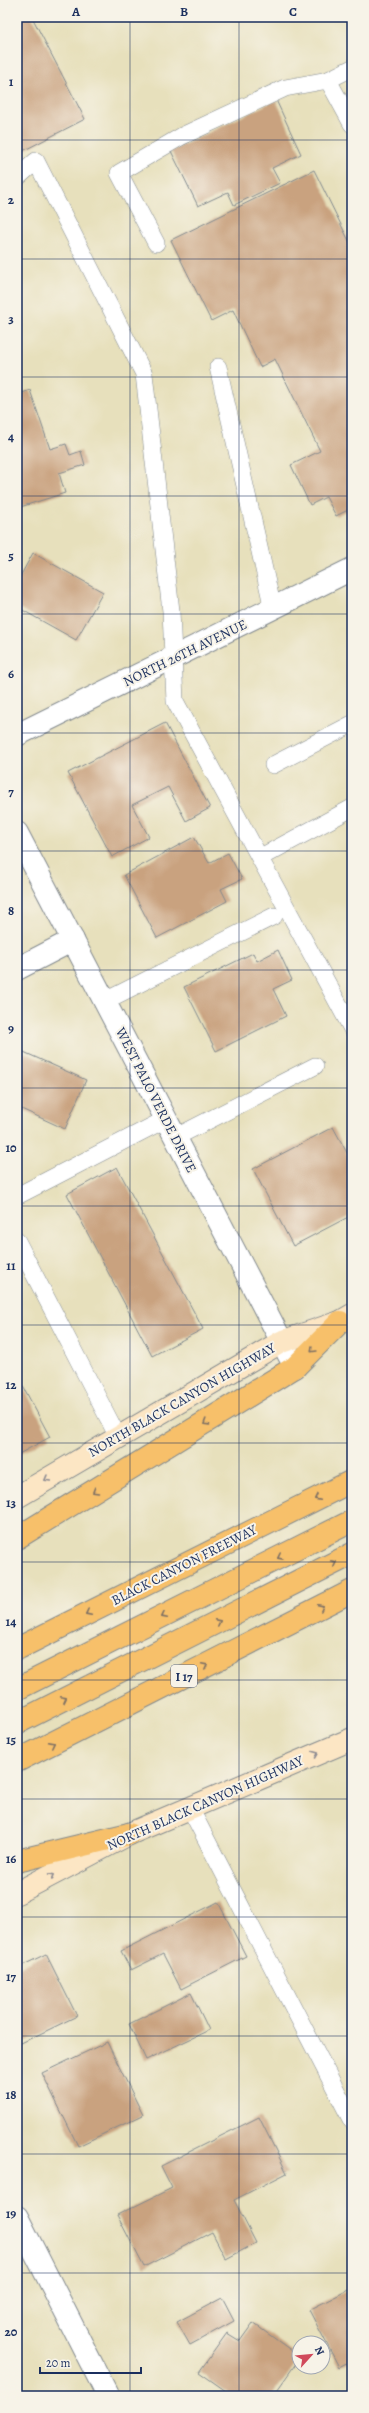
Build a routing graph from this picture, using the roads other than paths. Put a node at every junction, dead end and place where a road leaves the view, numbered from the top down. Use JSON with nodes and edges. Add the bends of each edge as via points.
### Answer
{"nodes":[{"id":1,"x":352,"y":68,"type":"edge"},
{"id":2,"x":328,"y":80,"type":"junction"},
{"id":3,"x":352,"y":124,"type":"edge"},
{"id":4,"x":17,"y":178,"type":"edge"},
{"id":5,"x":156,"y":243,"type":"dead end"},
{"id":6,"x":218,"y":367,"type":"dead end"},
{"id":7,"x":352,"y":569,"type":"edge"},
{"id":8,"x":273,"y":609,"type":"junction"},
{"id":9,"x":174,"y":658,"type":"junction"},
{"id":10,"x":352,"y":724,"type":"edge"},
{"id":11,"x":17,"y":735,"type":"edge"},
{"id":12,"x":273,"y":765,"type":"dead end"},
{"id":13,"x":352,"y":808,"type":"edge"},
{"id":14,"x":17,"y":833,"type":"edge"},
{"id":15,"x":261,"y":857,"type":"junction"},
{"id":16,"x":274,"y":916,"type":"dead end"},
{"id":17,"x":73,"y":940,"type":"junction"},
{"id":18,"x":17,"y":969,"type":"edge"},
{"id":19,"x":104,"y":1000,"type":"junction"},
{"id":20,"x":352,"y":1029,"type":"edge"},
{"id":21,"x":315,"y":1066,"type":"dead end"},
{"id":22,"x":171,"y":1128,"type":"junction"},
{"id":23,"x":17,"y":1196,"type":"edge"},
{"id":24,"x":17,"y":1241,"type":"edge"},
{"id":25,"x":346,"y":1319,"type":"edge"},
{"id":26,"x":281,"y":1342,"type":"junction"},
{"id":27,"x":295,"y":1367,"type":"junction"},
{"id":28,"x":118,"y":1437,"type":"junction"},
{"id":29,"x":352,"y":1481,"type":"edge"},
{"id":30,"x":17,"y":1497,"type":"edge"},
{"id":31,"x":352,"y":1521,"type":"edge"},
{"id":32,"x":17,"y":1538,"type":"edge"},
{"id":33,"x":352,"y":1554,"type":"edge"},
{"id":34,"x":352,"y":1591,"type":"edge"},
{"id":35,"x":17,"y":1649,"type":"edge"},
{"id":36,"x":17,"y":1689,"type":"edge"},
{"id":37,"x":17,"y":1723,"type":"edge"},
{"id":38,"x":352,"y":1739,"type":"edge"},
{"id":39,"x":17,"y":1761,"type":"edge"},
{"id":40,"x":190,"y":1808,"type":"junction"},
{"id":41,"x":129,"y":1834,"type":"junction"},
{"id":42,"x":17,"y":1861,"type":"edge"},
{"id":43,"x":17,"y":1894,"type":"edge"},
{"id":44,"x":352,"y":2121,"type":"edge"},
{"id":45,"x":17,"y":2217,"type":"edge"},
{"id":46,"x":108,"y":2396,"type":"edge"}],
"edges":[{"from":1,"to":2,"type":"lane"},
{"from":2,"to":3,"type":"lane"},
{"from":2,"to":5,"type":"lane","via":[[285,88],[182,136],[119,173]]},
{"from":4,"to":9,"type":"lane","via":[[36,161],[144,374]]},
{"from":6,"to":8,"type":"lane"},
{"from":7,"to":8,"type":"street","name":"NORTH 26TH AVENUE"},
{"from":8,"to":9,"type":"street","name":"NORTH 26TH AVENUE"},
{"from":9,"to":11,"type":"street","name":"NORTH 26TH AVENUE"},
{"from":9,"to":15,"type":"lane","via":[[175,701]]},
{"from":10,"to":12,"type":"lane"},
{"from":13,"to":15,"type":"lane"},
{"from":14,"to":17,"type":"street","name":"WEST PALO VERDE DRIVE"},
{"from":15,"to":20,"type":"lane"},
{"from":16,"to":19,"type":"lane"},
{"from":17,"to":18,"type":"street"},
{"from":17,"to":19,"type":"street","name":"WEST PALO VERDE DRIVE"},
{"from":19,"to":22,"type":"street","name":"WEST PALO VERDE DRIVE"},
{"from":21,"to":22,"type":"lane"},
{"from":22,"to":23,"type":"lane"},
{"from":22,"to":26,"type":"street","name":"WEST PALO VERDE DRIVE"},
{"from":24,"to":28,"type":"lane"},
{"from":25,"to":26,"type":"main road","name":"NORTH BLACK CANYON HIGHWAY"},
{"from":25,"to":27,"type":"highway","one_way":true},
{"from":26,"to":27,"type":"street","name":"WEST PALO VERDE DRIVE"},
{"from":26,"to":28,"type":"main road","name":"NORTH BLACK CANYON HIGHWAY"},
{"from":27,"to":32,"type":"highway","one_way":true},
{"from":28,"to":30,"type":"main road","name":"NORTH BLACK CANYON HIGHWAY","one_way":true},
{"from":29,"to":35,"type":"highway","name":"BLACK CANYON FREEWAY","one_way":true},
{"from":31,"to":36,"type":"highway","one_way":true},
{"from":37,"to":33,"type":"highway","one_way":true},
{"from":39,"to":34,"type":"highway","number":"I 17","one_way":true},
{"from":40,"to":38,"type":"main road","name":"NORTH BLACK CANYON HIGHWAY","one_way":true},
{"from":40,"to":41,"type":"main road","name":"NORTH BLACK CANYON HIGHWAY"},
{"from":40,"to":44,"type":"lane"},
{"from":41,"to":42,"type":"highway"},
{"from":43,"to":41,"type":"main road","name":"NORTH BLACK CANYON HIGHWAY","one_way":true},
{"from":45,"to":46,"type":"street"}]}
